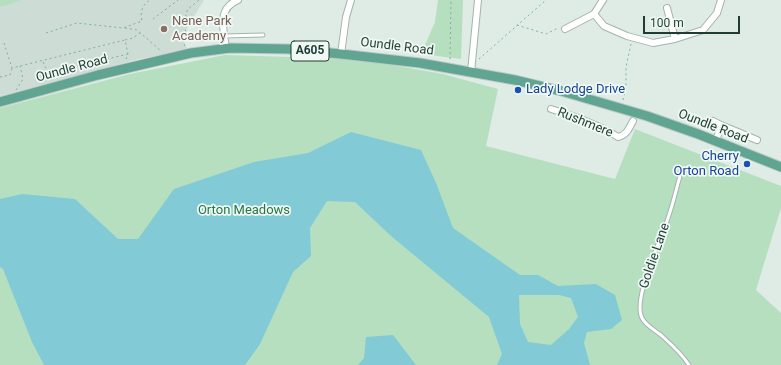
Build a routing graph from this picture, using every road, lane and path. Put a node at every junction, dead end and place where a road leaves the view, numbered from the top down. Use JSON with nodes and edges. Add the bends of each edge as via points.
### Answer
{"nodes":[{"id":1,"x":150,"y":0,"type":"edge"},
{"id":2,"x":178,"y":0,"type":"edge"},
{"id":3,"x":199,"y":0,"type":"edge"},
{"id":4,"x":238,"y":0,"type":"edge"},
{"id":5,"x":351,"y":0,"type":"edge"},
{"id":6,"x":451,"y":0,"type":"edge"},
{"id":7,"x":478,"y":0,"type":"edge"},
{"id":8,"x":546,"y":0,"type":"edge"},
{"id":9,"x":603,"y":0,"type":"edge"},
{"id":10,"x":721,"y":0,"type":"edge"},
{"id":11,"x":667,"y":8,"type":"dead end"},
{"id":12,"x":594,"y":14,"type":"junction"},
{"id":13,"x":153,"y":19,"type":"dead end"},
{"id":14,"x":516,"y":25,"type":"junction"},
{"id":15,"x":123,"y":28,"type":"junction"},
{"id":16,"x":565,"y":29,"type":"joint"},
{"id":17,"x":46,"y":33,"type":"dead end"},
{"id":18,"x":140,"y":33,"type":"junction"},
{"id":19,"x":263,"y":35,"type":"dead end"},
{"id":20,"x":224,"y":36,"type":"junction"},
{"id":21,"x":632,"y":38,"type":"junction"},
{"id":22,"x":200,"y":39,"type":"dead end"},
{"id":23,"x":675,"y":39,"type":"junction"},
{"id":24,"x":125,"y":40,"type":"junction"},
{"id":25,"x":4,"y":43,"type":"dead end"},
{"id":26,"x":186,"y":48,"type":"dead end"},
{"id":27,"x":226,"y":49,"type":"junction"},
{"id":28,"x":128,"y":54,"type":"junction"},
{"id":29,"x":340,"y":54,"type":"junction"},
{"id":30,"x":166,"y":55,"type":"dead end"},
{"id":31,"x":42,"y":61,"type":"junction"},
{"id":32,"x":126,"y":61,"type":"dead end"},
{"id":33,"x":12,"y":68,"type":"junction"},
{"id":34,"x":450,"y":68,"type":"junction"},
{"id":35,"x":471,"y":69,"type":"junction"},
{"id":36,"x":0,"y":77,"type":"edge"},
{"id":37,"x":0,"y":102,"type":"edge"},
{"id":38,"x":621,"y":108,"type":"junction"},
{"id":39,"x":551,"y":109,"type":"dead end"},
{"id":40,"x":633,"y":120,"type":"dead end"},
{"id":41,"x":713,"y":121,"type":"dead end"},
{"id":42,"x":721,"y":125,"type":"junction"},
{"id":43,"x":757,"y":140,"type":"dead end"},
{"id":44,"x":716,"y":141,"type":"junction"},
{"id":45,"x":781,"y":168,"type":"edge"},
{"id":46,"x":680,"y":176,"type":"dead end"},
{"id":47,"x":690,"y":365,"type":"edge"}],
"edges":[{"from":1,"to":15,"type":"path","via":[[144,4],[140,15],[142,21]]},
{"from":2,"to":13,"type":"path"},
{"from":3,"to":26,"type":"path","via":[[186,13],[183,41]]},
{"from":4,"to":20,"type":"street","via":[[225,10],[222,19]]},
{"from":5,"to":29,"type":"street"},
{"from":6,"to":34,"type":"path"},
{"from":7,"to":35,"type":"street"},
{"from":8,"to":14,"type":"path"},
{"from":9,"to":12,"type":"street"},
{"from":10,"to":23,"type":"street","via":[[717,13],[703,30]]},
{"from":11,"to":23,"type":"street"},
{"from":12,"to":16,"type":"street"},
{"from":12,"to":21,"type":"street","via":[[604,26]]},
{"from":14,"to":16,"type":"path","via":[[546,34],[557,28]]},
{"from":14,"to":35,"type":"path"},
{"from":15,"to":17,"type":"path","via":[[82,23]]},
{"from":15,"to":18,"type":"path"},
{"from":18,"to":24,"type":"path"},
{"from":18,"to":30,"type":"path"},
{"from":19,"to":20,"type":"lane"},
{"from":20,"to":22,"type":"lane"},
{"from":20,"to":27,"type":"street"},
{"from":21,"to":23,"type":"street","via":[[653,43]]},
{"from":21,"to":38,"type":"path"},
{"from":24,"to":28,"type":"path"},
{"from":24,"to":31,"type":"path"},
{"from":25,"to":33,"type":"path"},
{"from":27,"to":29,"type":"main road","name":"Oundle Road","number":"A605","via":[[288,49]]},
{"from":27,"to":37,"type":"main road","name":"Oundle Road","number":"A605","via":[[191,53],[146,63]]},
{"from":28,"to":31,"type":"path","via":[[53,72],[46,68]]},
{"from":28,"to":32,"type":"path"},
{"from":29,"to":34,"type":"main road","name":"Oundle Road","number":"A605"},
{"from":31,"to":33,"type":"path"},
{"from":33,"to":36,"type":"path","via":[[10,75]]},
{"from":34,"to":35,"type":"main road","name":"Oundle Road","number":"A605"},
{"from":35,"to":38,"type":"main road","name":"Oundle Road","number":"A605"},
{"from":38,"to":44,"type":"main road","name":"Oundle Road","number":"A605"},
{"from":39,"to":40,"type":"street","name":"Rushmere","via":[[571,115],[618,137],[624,136]]},
{"from":41,"to":42,"type":"street"},
{"from":42,"to":43,"type":"street"},
{"from":42,"to":44,"type":"street"},
{"from":44,"to":45,"type":"main road","name":"Oundle Road","number":"A605"},
{"from":46,"to":47,"type":"lane","name":"Goldie Lane","via":[[640,297],[641,317],[650,328],[682,354]]}]}
